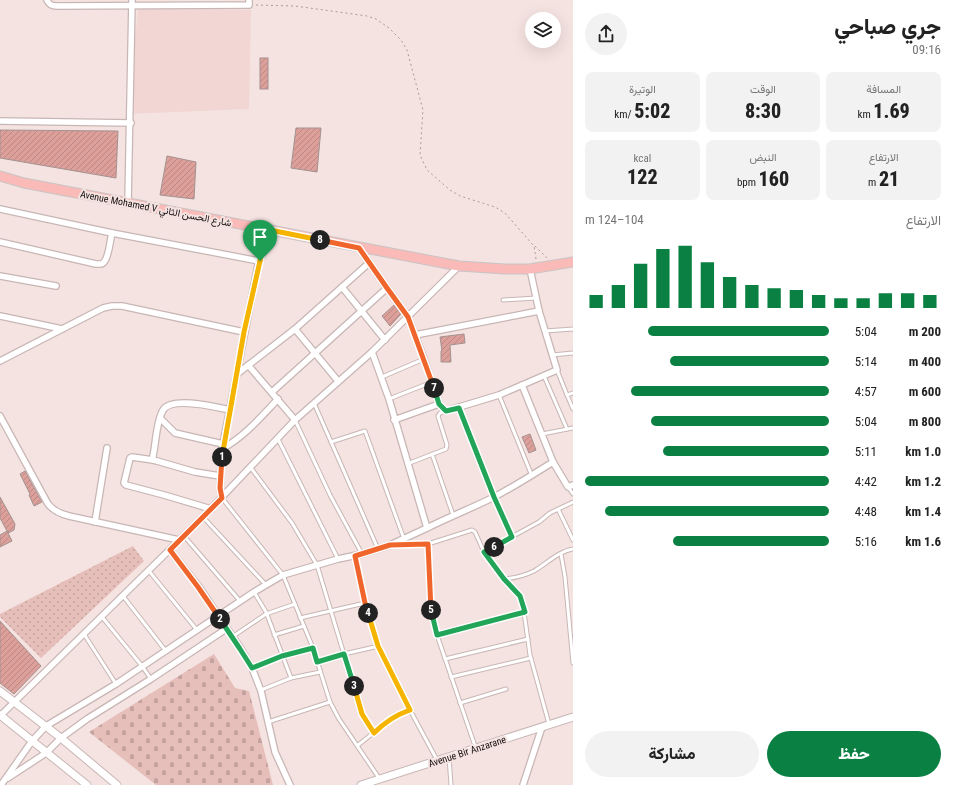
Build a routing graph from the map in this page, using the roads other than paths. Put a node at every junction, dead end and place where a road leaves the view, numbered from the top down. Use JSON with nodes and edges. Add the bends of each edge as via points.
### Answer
{"nodes":[{"id":1,"x":47,"y":0,"type":"edge"},
{"id":2,"x":249,"y":2,"type":"edge"},
{"id":3,"x":132,"y":3,"type":"edge"},
{"id":4,"x":0,"y":121,"type":"edge"},
{"id":5,"x":131,"y":123,"type":"junction"},
{"id":6,"x":0,"y":176,"type":"edge"},
{"id":7,"x":128,"y":203,"type":"junction"},
{"id":8,"x":0,"y":209,"type":"edge"},
{"id":9,"x":265,"y":229,"type":"junction"},
{"id":10,"x":112,"y":233,"type":"junction"},
{"id":11,"x":0,"y":242,"type":"edge"},
{"id":12,"x":359,"y":248,"type":"junction"},
{"id":13,"x":260,"y":261,"type":"junction"},
{"id":14,"x":573,"y":262,"type":"edge"},
{"id":15,"x":369,"y":263,"type":"junction"},
{"id":16,"x":459,"y":266,"type":"junction"},
{"id":17,"x":534,"y":268,"type":"junction"},
{"id":18,"x":0,"y":276,"type":"edge"},
{"id":19,"x":56,"y":286,"type":"dead end"},
{"id":20,"x":342,"y":287,"type":"junction"},
{"id":21,"x":387,"y":288,"type":"junction"},
{"id":22,"x":536,"y":298,"type":"junction"},
{"id":23,"x":503,"y":300,"type":"dead end"},
{"id":24,"x":362,"y":311,"type":"junction"},
{"id":25,"x":539,"y":311,"type":"junction"},
{"id":26,"x":0,"y":316,"type":"edge"},
{"id":27,"x":408,"y":317,"type":"junction"},
{"id":28,"x":573,"y":328,"type":"edge"},
{"id":29,"x":62,"y":329,"type":"junction"},
{"id":30,"x":295,"y":329,"type":"junction"},
{"id":31,"x":545,"y":331,"type":"junction"},
{"id":32,"x":244,"y":332,"type":"junction"},
{"id":33,"x":415,"y":335,"type":"junction"},
{"id":34,"x":385,"y":340,"type":"junction"},
{"id":35,"x":372,"y":352,"type":"junction"},
{"id":36,"x":315,"y":353,"type":"junction"},
{"id":37,"x":573,"y":353,"type":"edge"},
{"id":38,"x":552,"y":355,"type":"junction"},
{"id":39,"x":424,"y":359,"type":"junction"},
{"id":40,"x":0,"y":361,"type":"edge"},
{"id":41,"x":248,"y":365,"type":"junction"},
{"id":42,"x":557,"y":370,"type":"junction"},
{"id":43,"x":237,"y":374,"type":"junction"},
{"id":44,"x":544,"y":376,"type":"junction"},
{"id":45,"x":382,"y":377,"type":"junction"},
{"id":46,"x":338,"y":381,"type":"junction"},
{"id":47,"x":432,"y":382,"type":"junction"},
{"id":48,"x":522,"y":385,"type":"junction"},
{"id":49,"x":272,"y":392,"type":"junction"},
{"id":50,"x":573,"y":393,"type":"edge"},
{"id":51,"x":499,"y":394,"type":"junction"},
{"id":52,"x":567,"y":395,"type":"junction"},
{"id":53,"x":278,"y":399,"type":"junction"},
{"id":54,"x":389,"y":399,"type":"junction"},
{"id":55,"x":314,"y":403,"type":"junction"},
{"id":56,"x":439,"y":404,"type":"junction"},
{"id":57,"x":459,"y":408,"type":"junction"},
{"id":58,"x":573,"y":409,"type":"edge"},
{"id":59,"x":230,"y":410,"type":"junction"},
{"id":60,"x":446,"y":411,"type":"junction"},
{"id":61,"x":0,"y":416,"type":"edge"},
{"id":62,"x":160,"y":418,"type":"junction"},
{"id":63,"x":295,"y":420,"type":"junction"},
{"id":64,"x":394,"y":420,"type":"junction"},
{"id":65,"x":573,"y":428,"type":"edge"},
{"id":66,"x":567,"y":429,"type":"junction"},
{"id":67,"x":542,"y":434,"type":"junction"},
{"id":68,"x":278,"y":439,"type":"junction"},
{"id":69,"x":331,"y":442,"type":"junction"},
{"id":70,"x":223,"y":446,"type":"junction"},
{"id":71,"x":107,"y":448,"type":"dead end"},
{"id":72,"x":432,"y":454,"type":"junction"},
{"id":73,"x":153,"y":460,"type":"junction"},
{"id":74,"x":552,"y":462,"type":"junction"},
{"id":75,"x":407,"y":464,"type":"junction"},
{"id":76,"x":251,"y":468,"type":"junction"},
{"id":77,"x":220,"y":476,"type":"junction"},
{"id":78,"x":532,"y":476,"type":"junction"},
{"id":79,"x":571,"y":486,"type":"edge"},
{"id":80,"x":573,"y":494,"type":"edge"},
{"id":81,"x":494,"y":497,"type":"junction"},
{"id":82,"x":222,"y":498,"type":"junction"},
{"id":83,"x":573,"y":502,"type":"edge"},
{"id":84,"x":211,"y":509,"type":"junction"},
{"id":85,"x":558,"y":509,"type":"junction"},
{"id":86,"x":453,"y":514,"type":"junction"},
{"id":87,"x":203,"y":517,"type":"junction"},
{"id":88,"x":95,"y":522,"type":"junction"},
{"id":89,"x":427,"y":528,"type":"junction"},
{"id":90,"x":184,"y":536,"type":"junction"},
{"id":91,"x":512,"y":537,"type":"junction"},
{"id":92,"x":404,"y":539,"type":"junction"},
{"id":93,"x":179,"y":540,"type":"junction"},
{"id":94,"x":573,"y":540,"type":"edge"},
{"id":95,"x":428,"y":544,"type":"junction"},
{"id":96,"x":390,"y":545,"type":"junction"},
{"id":97,"x":378,"y":549,"type":"junction"},
{"id":98,"x":573,"y":549,"type":"edge"},
{"id":99,"x":170,"y":550,"type":"junction"},
{"id":100,"x":484,"y":552,"type":"junction"},
{"id":101,"x":362,"y":554,"type":"junction"},
{"id":102,"x":561,"y":554,"type":"junction"},
{"id":103,"x":355,"y":556,"type":"junction"},
{"id":104,"x":338,"y":559,"type":"junction"},
{"id":105,"x":317,"y":565,"type":"junction"},
{"id":106,"x":148,"y":571,"type":"junction"},
{"id":107,"x":283,"y":575,"type":"junction"},
{"id":108,"x":504,"y":579,"type":"junction"},
{"id":109,"x":266,"y":586,"type":"junction"},
{"id":110,"x":254,"y":592,"type":"junction"},
{"id":111,"x":124,"y":596,"type":"junction"},
{"id":112,"x":240,"y":602,"type":"junction"},
{"id":113,"x":365,"y":603,"type":"junction"},
{"id":114,"x":295,"y":604,"type":"junction"},
{"id":115,"x":331,"y":610,"type":"junction"},
{"id":116,"x":525,"y":612,"type":"junction"},
{"id":117,"x":266,"y":614,"type":"junction"},
{"id":118,"x":102,"y":617,"type":"junction"},
{"id":119,"x":218,"y":617,"type":"junction"},
{"id":120,"x":300,"y":618,"type":"junction"},
{"id":121,"x":304,"y":626,"type":"junction"},
{"id":122,"x":226,"y":629,"type":"junction"},
{"id":123,"x":198,"y":630,"type":"junction"},
{"id":124,"x":84,"y":634,"type":"junction"},
{"id":125,"x":274,"y":635,"type":"junction"},
{"id":126,"x":437,"y":635,"type":"junction"},
{"id":127,"x":232,"y":637,"type":"junction"},
{"id":128,"x":528,"y":639,"type":"junction"},
{"id":129,"x":378,"y":646,"type":"junction"},
{"id":130,"x":313,"y":648,"type":"junction"},
{"id":131,"x":165,"y":650,"type":"junction"},
{"id":132,"x":344,"y":654,"type":"junction"},
{"id":133,"x":282,"y":656,"type":"junction"},
{"id":134,"x":531,"y":658,"type":"junction"},
{"id":135,"x":445,"y":659,"type":"junction"},
{"id":136,"x":317,"y":662,"type":"junction"},
{"id":137,"x":573,"y":662,"type":"edge"},
{"id":138,"x":142,"y":666,"type":"junction"},
{"id":139,"x":252,"y":668,"type":"junction"},
{"id":140,"x":320,"y":672,"type":"junction"},
{"id":141,"x":451,"y":677,"type":"junction"},
{"id":142,"x":291,"y":678,"type":"junction"},
{"id":143,"x":151,"y":679,"type":"junction"},
{"id":144,"x":116,"y":684,"type":"junction"},
{"id":145,"x":261,"y":690,"type":"junction"},
{"id":146,"x":506,"y":690,"type":"dead end"},
{"id":147,"x":0,"y":691,"type":"edge"},
{"id":148,"x":13,"y":702,"type":"junction"},
{"id":149,"x":330,"y":702,"type":"junction"},
{"id":150,"x":460,"y":703,"type":"junction"},
{"id":151,"x":410,"y":710,"type":"junction"},
{"id":152,"x":0,"y":715,"type":"edge"},
{"id":153,"x":573,"y":717,"type":"edge"},
{"id":154,"x":268,"y":722,"type":"junction"},
{"id":155,"x":545,"y":725,"type":"junction"},
{"id":156,"x":46,"y":726,"type":"junction"},
{"id":157,"x":374,"y":733,"type":"junction"},
{"id":158,"x":61,"y":738,"type":"junction"},
{"id":159,"x":32,"y":741,"type":"junction"},
{"id":160,"x":358,"y":745,"type":"junction"},
{"id":161,"x":476,"y":748,"type":"junction"},
{"id":162,"x":46,"y":753,"type":"junction"},
{"id":163,"x":449,"y":757,"type":"junction"},
{"id":164,"x":437,"y":760,"type":"junction"},
{"id":165,"x":380,"y":779,"type":"junction"},
{"id":166,"x":3,"y":783,"type":"edge"},
{"id":167,"x":87,"y":785,"type":"edge"},
{"id":168,"x":117,"y":785,"type":"edge"},
{"id":169,"x":290,"y":785,"type":"edge"},
{"id":170,"x":361,"y":785,"type":"edge"},
{"id":171,"x":451,"y":785,"type":"edge"},
{"id":172,"x":523,"y":785,"type":"edge"}],
"edges":[{"from":1,"to":3,"type":"street","via":[[52,6]]},
{"from":2,"to":3,"type":"street"},
{"from":3,"to":5,"type":"street"},
{"from":4,"to":5,"type":"street"},
{"from":5,"to":7,"type":"street"},
{"from":6,"to":7,"type":"main road","name":"Avenue Mohamed V شارع الحسن الثاني"},
{"from":7,"to":9,"type":"main road","name":"Avenue Mohamed V شارع الحسن الثاني"},
{"from":8,"to":10,"type":"street"},
{"from":9,"to":12,"type":"main road","name":"Avenue Mohamed V شارع الحسن الثاني"},
{"from":9,"to":13,"type":"street"},
{"from":10,"to":11,"type":"street","via":[[106,259],[101,264]]},
{"from":10,"to":13,"type":"street"},
{"from":12,"to":15,"type":"street"},
{"from":12,"to":16,"type":"main road","name":"Avenue Mohamed V شارع الحسن الثاني"},
{"from":13,"to":32,"type":"street"},
{"from":14,"to":17,"type":"main road","name":"Avenue Mohamed V شارع الحسن الثاني"},
{"from":15,"to":20,"type":"street"},
{"from":15,"to":21,"type":"street"},
{"from":16,"to":17,"type":"main road","name":"Avenue Mohamed V شارع الحسن الثاني"},
{"from":16,"to":27,"type":"street"},
{"from":17,"to":22,"type":"street"},
{"from":18,"to":19,"type":"street"},
{"from":20,"to":24,"type":"street"},
{"from":20,"to":30,"type":"street"},
{"from":21,"to":24,"type":"street"},
{"from":21,"to":27,"type":"street"},
{"from":22,"to":23,"type":"lane"},
{"from":22,"to":25,"type":"street"},
{"from":24,"to":34,"type":"street"},
{"from":24,"to":36,"type":"street"},
{"from":25,"to":31,"type":"street"},
{"from":25,"to":33,"type":"street"},
{"from":26,"to":29,"type":"street"},
{"from":27,"to":33,"type":"street"},
{"from":27,"to":34,"type":"street"},
{"from":28,"to":31,"type":"lane"},
{"from":29,"to":32,"type":"street","via":[[103,308],[122,306]]},
{"from":29,"to":40,"type":"street"},
{"from":30,"to":36,"type":"street"},
{"from":30,"to":41,"type":"street"},
{"from":31,"to":38,"type":"street"},
{"from":32,"to":43,"type":"street"},
{"from":33,"to":39,"type":"street"},
{"from":34,"to":35,"type":"street"},
{"from":35,"to":45,"type":"street"},
{"from":35,"to":46,"type":"street"},
{"from":36,"to":46,"type":"street"},
{"from":36,"to":49,"type":"street"},
{"from":37,"to":38,"type":"lane"},
{"from":38,"to":42,"type":"street"},
{"from":39,"to":45,"type":"lane"},
{"from":39,"to":47,"type":"street"},
{"from":41,"to":43,"type":"street"},
{"from":41,"to":49,"type":"street"},
{"from":42,"to":44,"type":"street"},
{"from":42,"to":52,"type":"lane"},
{"from":43,"to":59,"type":"street"},
{"from":44,"to":48,"type":"street"},
{"from":44,"to":66,"type":"lane"},
{"from":45,"to":54,"type":"street"},
{"from":46,"to":55,"type":"street"},
{"from":47,"to":54,"type":"lane"},
{"from":47,"to":56,"type":"street"},
{"from":48,"to":51,"type":"street"},
{"from":48,"to":67,"type":"street"},
{"from":49,"to":53,"type":"street"},
{"from":50,"to":52,"type":"lane"},
{"from":51,"to":57,"type":"street"},
{"from":51,"to":78,"type":"lane"},
{"from":52,"to":58,"type":"lane"},
{"from":53,"to":63,"type":"street"},
{"from":53,"to":70,"type":"street","via":[[252,428],[234,442]]},
{"from":54,"to":64,"type":"street"},
{"from":55,"to":63,"type":"street"},
{"from":55,"to":69,"type":"lane"},
{"from":56,"to":60,"type":"street"},
{"from":56,"to":64,"type":"street"},
{"from":57,"to":60,"type":"street"},
{"from":57,"to":81,"type":"lane"},
{"from":59,"to":62,"type":"street","via":[[173,404],[164,409]]},
{"from":59,"to":70,"type":"street"},
{"from":60,"to":72,"type":"lane","via":[[438,416],[447,446],[444,450]]},
{"from":61,"to":88,"type":"street","via":[[52,510]]},
{"from":62,"to":70,"type":"street","via":[[175,433]]},
{"from":62,"to":73,"type":"street"},
{"from":63,"to":68,"type":"street"},
{"from":63,"to":101,"type":"lane","via":[[330,495]]},
{"from":64,"to":75,"type":"street"},
{"from":65,"to":66,"type":"lane"},
{"from":66,"to":67,"type":"lane"},
{"from":67,"to":74,"type":"street"},
{"from":68,"to":76,"type":"street"},
{"from":68,"to":104,"type":"lane"},
{"from":69,"to":92,"type":"lane","via":[[365,431]]},
{"from":69,"to":97,"type":"lane"},
{"from":70,"to":77,"type":"street"},
{"from":71,"to":88,"type":"street"},
{"from":72,"to":75,"type":"lane"},
{"from":72,"to":86,"type":"lane"},
{"from":73,"to":77,"type":"street"},
{"from":73,"to":84,"type":"street","via":[[130,458],[124,483]]},
{"from":74,"to":78,"type":"street"},
{"from":74,"to":79,"type":"street"},
{"from":75,"to":89,"type":"street"},
{"from":76,"to":82,"type":"street"},
{"from":76,"to":105,"type":"lane","via":[[292,523]]},
{"from":77,"to":82,"type":"street"},
{"from":78,"to":81,"type":"street"},
{"from":79,"to":80,"type":"lane"},
{"from":81,"to":86,"type":"street"},
{"from":81,"to":91,"type":"lane"},
{"from":82,"to":84,"type":"street"},
{"from":82,"to":107,"type":"lane"},
{"from":83,"to":85,"type":"lane"},
{"from":84,"to":87,"type":"street"},
{"from":85,"to":91,"type":"lane"},
{"from":85,"to":94,"type":"lane"},
{"from":86,"to":89,"type":"street"},
{"from":87,"to":90,"type":"street"},
{"from":87,"to":109,"type":"lane"},
{"from":88,"to":93,"type":"street"},
{"from":89,"to":92,"type":"street"},
{"from":90,"to":93,"type":"street"},
{"from":90,"to":112,"type":"lane"},
{"from":91,"to":100,"type":"lane"},
{"from":92,"to":96,"type":"street"},
{"from":93,"to":99,"type":"street"},
{"from":95,"to":96,"type":"lane"},
{"from":95,"to":100,"type":"lane","via":[[472,530]]},
{"from":95,"to":126,"type":"lane","via":[[431,609]]},
{"from":96,"to":97,"type":"street"},
{"from":97,"to":101,"type":"street"},
{"from":98,"to":102,"type":"lane"},
{"from":99,"to":106,"type":"street"},
{"from":99,"to":119,"type":"street"},
{"from":100,"to":108,"type":"lane"},
{"from":101,"to":103,"type":"street"},
{"from":102,"to":108,"type":"lane","via":[[528,574]]},
{"from":102,"to":137,"type":"lane"},
{"from":103,"to":104,"type":"street"},
{"from":103,"to":113,"type":"lane"},
{"from":104,"to":105,"type":"street"},
{"from":105,"to":107,"type":"street"},
{"from":105,"to":115,"type":"lane"},
{"from":106,"to":111,"type":"street"},
{"from":106,"to":123,"type":"lane"},
{"from":107,"to":109,"type":"street"},
{"from":107,"to":114,"type":"lane"},
{"from":108,"to":116,"type":"lane","via":[[520,596]]},
{"from":109,"to":110,"type":"street"},
{"from":110,"to":112,"type":"street"},
{"from":110,"to":117,"type":"lane"},
{"from":111,"to":118,"type":"street"},
{"from":111,"to":131,"type":"lane"},
{"from":112,"to":119,"type":"street"},
{"from":113,"to":115,"type":"lane"},
{"from":113,"to":129,"type":"lane"},
{"from":114,"to":117,"type":"lane"},
{"from":114,"to":120,"type":"lane"},
{"from":115,"to":120,"type":"lane"},
{"from":115,"to":132,"type":"lane"},
{"from":116,"to":126,"type":"lane"},
{"from":116,"to":128,"type":"lane"},
{"from":117,"to":125,"type":"lane"},
{"from":117,"to":127,"type":"lane"},
{"from":118,"to":124,"type":"street"},
{"from":118,"to":138,"type":"lane"},
{"from":119,"to":122,"type":"street"},
{"from":119,"to":123,"type":"street"},
{"from":120,"to":121,"type":"lane"},
{"from":121,"to":125,"type":"lane"},
{"from":121,"to":130,"type":"lane"},
{"from":122,"to":127,"type":"street"},
{"from":122,"to":143,"type":"street"},
{"from":123,"to":131,"type":"street"},
{"from":124,"to":144,"type":"lane"},
{"from":124,"to":148,"type":"street"},
{"from":125,"to":133,"type":"lane"},
{"from":126,"to":135,"type":"lane"},
{"from":127,"to":139,"type":"street"},
{"from":128,"to":134,"type":"lane"},
{"from":128,"to":135,"type":"lane"},
{"from":129,"to":132,"type":"lane"},
{"from":129,"to":151,"type":"lane"},
{"from":130,"to":133,"type":"lane"},
{"from":130,"to":136,"type":"lane"},
{"from":131,"to":138,"type":"street"},
{"from":132,"to":136,"type":"lane"},
{"from":132,"to":157,"type":"lane","via":[[362,714]]},
{"from":133,"to":139,"type":"lane"},
{"from":133,"to":142,"type":"lane"},
{"from":134,"to":141,"type":"lane"},
{"from":134,"to":155,"type":"lane"},
{"from":135,"to":141,"type":"lane"},
{"from":136,"to":140,"type":"lane"},
{"from":138,"to":143,"type":"lane"},
{"from":138,"to":144,"type":"street"},
{"from":139,"to":145,"type":"street"},
{"from":140,"to":142,"type":"lane"},
{"from":140,"to":149,"type":"lane"},
{"from":141,"to":150,"type":"lane"},
{"from":142,"to":145,"type":"lane"},
{"from":143,"to":158,"type":"street"},
{"from":144,"to":156,"type":"street"},
{"from":145,"to":154,"type":"street"},
{"from":146,"to":150,"type":"lane"},
{"from":147,"to":148,"type":"street"},
{"from":148,"to":152,"type":"street"},
{"from":148,"to":156,"type":"street"},
{"from":149,"to":154,"type":"lane"},
{"from":149,"to":160,"type":"lane"},
{"from":150,"to":161,"type":"lane"},
{"from":151,"to":157,"type":"lane","via":[[396,715]]},
{"from":151,"to":164,"type":"lane"},
{"from":152,"to":159,"type":"street"},
{"from":153,"to":155,"type":"street","name":"Avenue Bir Anzarane"},
{"from":154,"to":169,"type":"street","via":[[275,752]]},
{"from":155,"to":161,"type":"street","name":"Avenue Bir Anzarane"},
{"from":155,"to":172,"type":"street"},
{"from":156,"to":158,"type":"street"},
{"from":156,"to":159,"type":"street"},
{"from":157,"to":160,"type":"lane"},
{"from":158,"to":162,"type":"street"},
{"from":158,"to":168,"type":"street"},
{"from":159,"to":162,"type":"street"},
{"from":159,"to":166,"type":"street"},
{"from":160,"to":165,"type":"lane"},
{"from":161,"to":163,"type":"street","name":"Avenue Bir Anzarane"},
{"from":162,"to":166,"type":"street"},
{"from":162,"to":167,"type":"street"},
{"from":163,"to":164,"type":"street","name":"Avenue Bir Anzarane"},
{"from":163,"to":171,"type":"lane"},
{"from":164,"to":165,"type":"street","name":"Avenue Bir Anzarane"},
{"from":165,"to":170,"type":"street","name":"Avenue Bir Anzarane"}]}
